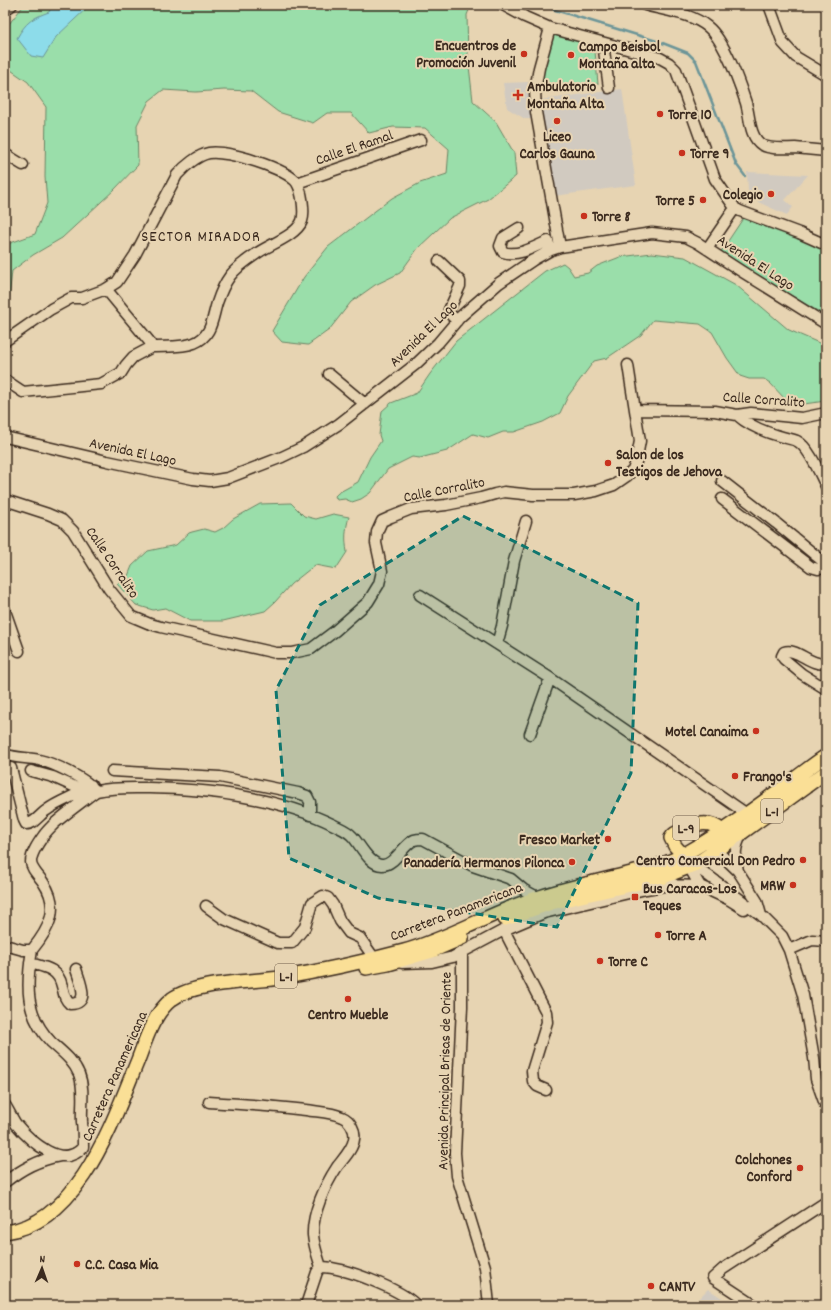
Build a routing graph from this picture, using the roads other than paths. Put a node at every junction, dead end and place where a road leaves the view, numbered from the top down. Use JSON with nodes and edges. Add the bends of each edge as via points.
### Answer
{"nodes":[{"id":1,"x":12,"y":5,"type":"edge"},
{"id":2,"x":503,"y":5,"type":"edge"},
{"id":3,"x":645,"y":5,"type":"edge"},
{"id":4,"x":769,"y":5,"type":"edge"},
{"id":5,"x":5,"y":10,"type":"edge"},
{"id":6,"x":550,"y":28,"type":"junction"},
{"id":7,"x":603,"y":43,"type":"junction"},
{"id":8,"x":826,"y":75,"type":"edge"},
{"id":9,"x":610,"y":88,"type":"dead end"},
{"id":10,"x":421,"y":140,"type":"dead end"},
{"id":11,"x":826,"y":151,"type":"edge"},
{"id":12,"x":5,"y":154,"type":"edge"},
{"id":13,"x":23,"y":165,"type":"dead end"},
{"id":14,"x":297,"y":183,"type":"junction"},
{"id":15,"x":735,"y":208,"type":"junction"},
{"id":16,"x":519,"y":228,"type":"dead end"},
{"id":17,"x":826,"y":245,"type":"edge"},
{"id":18,"x":556,"y":249,"type":"junction"},
{"id":19,"x":707,"y":249,"type":"junction"},
{"id":20,"x":439,"y":261,"type":"dead end"},
{"id":21,"x":106,"y":290,"type":"junction"},
{"id":22,"x":457,"y":320,"type":"junction"},
{"id":23,"x":826,"y":324,"type":"edge"},
{"id":24,"x":5,"y":341,"type":"edge"},
{"id":25,"x":152,"y":348,"type":"junction"},
{"id":26,"x":628,"y":365,"type":"dead end"},
{"id":27,"x":329,"y":374,"type":"dead end"},
{"id":28,"x":5,"y":380,"type":"edge"},
{"id":29,"x":364,"y":404,"type":"junction"},
{"id":30,"x":635,"y":410,"type":"junction"},
{"id":31,"x":826,"y":413,"type":"edge"},
{"id":32,"x":737,"y":415,"type":"junction"},
{"id":33,"x":5,"y":437,"type":"edge"},
{"id":34,"x":722,"y":481,"type":"dead end"},
{"id":35,"x":826,"y":486,"type":"edge"},
{"id":36,"x":722,"y":498,"type":"dead end"},
{"id":37,"x":5,"y":500,"type":"edge"},
{"id":38,"x":526,"y":521,"type":"dead end"},
{"id":39,"x":826,"y":564,"type":"edge"},
{"id":40,"x":826,"y":568,"type":"edge"},
{"id":41,"x":420,"y":595,"type":"dead end"},
{"id":42,"x":5,"y":611,"type":"edge"},
{"id":43,"x":497,"y":644,"type":"junction"},
{"id":44,"x":19,"y":651,"type":"dead end"},
{"id":45,"x":826,"y":663,"type":"edge"},
{"id":46,"x":550,"y":678,"type":"junction"},
{"id":47,"x":826,"y":689,"type":"edge"},
{"id":48,"x":530,"y":734,"type":"dead end"},
{"id":49,"x":5,"y":754,"type":"edge"},
{"id":50,"x":826,"y":756,"type":"edge"},
{"id":51,"x":11,"y":768,"type":"dead end"},
{"id":52,"x":31,"y":771,"type":"dead end"},
{"id":53,"x":112,"y":771,"type":"dead end"},
{"id":54,"x":826,"y":772,"type":"edge"},
{"id":55,"x":90,"y":789,"type":"junction"},
{"id":56,"x":310,"y":814,"type":"junction"},
{"id":57,"x":747,"y":814,"type":"junction"},
{"id":58,"x":722,"y":831,"type":"junction"},
{"id":59,"x":743,"y":832,"type":"junction"},
{"id":60,"x":707,"y":840,"type":"junction"},
{"id":61,"x":717,"y":850,"type":"junction"},
{"id":62,"x":688,"y":862,"type":"junction"},
{"id":63,"x":739,"y":874,"type":"junction"},
{"id":64,"x":674,"y":884,"type":"junction"},
{"id":65,"x":700,"y":886,"type":"junction"},
{"id":66,"x":612,"y":890,"type":"junction"},
{"id":67,"x":537,"y":897,"type":"junction"},
{"id":68,"x":732,"y":897,"type":"junction"},
{"id":69,"x":206,"y":906,"type":"dead end"},
{"id":70,"x":761,"y":914,"type":"junction"},
{"id":71,"x":504,"y":930,"type":"junction"},
{"id":72,"x":826,"y":941,"type":"edge"},
{"id":73,"x":5,"y":945,"type":"edge"},
{"id":74,"x":32,"y":950,"type":"junction"},
{"id":75,"x":789,"y":950,"type":"junction"},
{"id":76,"x":462,"y":952,"type":"junction"},
{"id":77,"x":374,"y":958,"type":"junction"},
{"id":78,"x":30,"y":963,"type":"junction"},
{"id":79,"x":388,"y":964,"type":"junction"},
{"id":80,"x":76,"y":969,"type":"dead end"},
{"id":81,"x":546,"y":1090,"type":"dead end"},
{"id":82,"x":209,"y":1102,"type":"dead end"},
{"id":83,"x":5,"y":1105,"type":"edge"},
{"id":84,"x":826,"y":1107,"type":"edge"},
{"id":85,"x":62,"y":1156,"type":"junction"},
{"id":86,"x":5,"y":1182,"type":"edge"},
{"id":87,"x":826,"y":1202,"type":"edge"},
{"id":88,"x":5,"y":1232,"type":"edge"},
{"id":89,"x":5,"y":1239,"type":"edge"},
{"id":90,"x":321,"y":1268,"type":"junction"},
{"id":91,"x":306,"y":1305,"type":"edge"},
{"id":92,"x":416,"y":1305,"type":"edge"},
{"id":93,"x":489,"y":1305,"type":"edge"},
{"id":94,"x":754,"y":1305,"type":"edge"}],
"edges":[{"from":1,"to":5,"type":"street"},
{"from":2,"to":6,"type":"street"},
{"from":3,"to":11,"type":"street","via":[[686,16],[708,26],[716,35],[746,104],[756,140],[770,148]]},
{"from":4,"to":8,"type":"street","via":[[783,43],[796,57]]},
{"from":6,"to":7,"type":"street"},
{"from":6,"to":18,"type":"street","via":[[535,90]]},
{"from":7,"to":9,"type":"street"},
{"from":7,"to":15,"type":"street","via":[[660,58],[676,70],[715,179]]},
{"from":10,"to":14,"type":"street","name":"Calle El Ramal"},
{"from":12,"to":13,"type":"street"},
{"from":14,"to":21,"type":"street","via":[[284,172],[232,155],[219,152],[208,153],[199,158],[184,167],[177,175],[135,255],[117,282]]},
{"from":14,"to":25,"type":"street","via":[[303,203],[302,221],[298,227],[271,246],[256,253],[225,282],[214,319],[204,337],[181,346]]},
{"from":15,"to":17,"type":"street"},
{"from":15,"to":19,"type":"street"},
{"from":16,"to":18,"type":"street","via":[[503,238],[500,246],[503,252],[518,253],[548,242]]},
{"from":18,"to":19,"type":"street","name":"Avenida El Lago","via":[[652,233],[686,237]]},
{"from":18,"to":22,"type":"street","name":"Avenida El Lago","via":[[533,260],[499,283]]},
{"from":19,"to":23,"type":"street","name":"Avenida El Lago"},
{"from":20,"to":22,"type":"street","via":[[460,281],[449,310]]},
{"from":21,"to":24,"type":"street","via":[[82,298],[71,298]]},
{"from":21,"to":25,"type":"street"},
{"from":22,"to":29,"type":"street","name":"Avenida El Lago","via":[[416,364]]},
{"from":25,"to":28,"type":"street","via":[[133,357],[121,374],[101,384],[23,392]]},
{"from":26,"to":30,"type":"street"},
{"from":27,"to":29,"type":"street"},
{"from":29,"to":33,"type":"street","name":"Avenida El Lago","via":[[303,447],[228,478],[210,481],[107,461]]},
{"from":30,"to":32,"type":"street","name":"Calle Corralito","via":[[715,411]]},
{"from":30,"to":37,"type":"street","name":"Calle Corralito","via":[[640,441],[636,462],[633,470],[614,485],[574,495],[504,492],[460,503],[411,509],[382,522],[377,532],[376,543],[382,571],[379,584],[368,602],[311,649],[292,654],[276,653],[160,627],[131,616],[109,588],[73,531],[62,520]]},
{"from":31,"to":32,"type":"street","name":"Calle Corralito","via":[[802,418],[751,413]]},
{"from":32,"to":35,"type":"street","via":[[742,420],[777,436],[798,442],[808,453]]},
{"from":34,"to":39,"type":"street"},
{"from":36,"to":40,"type":"street","via":[[811,567]]},
{"from":38,"to":43,"type":"street","via":[[514,561]]},
{"from":41,"to":43,"type":"street"},
{"from":42,"to":44,"type":"street"},
{"from":43,"to":46,"type":"street"},
{"from":45,"to":47,"type":"street","via":[[817,664],[787,651],[782,656],[802,674]]},
{"from":46,"to":48,"type":"street"},
{"from":46,"to":57,"type":"street"},
{"from":49,"to":55,"type":"street","via":[[10,757],[40,760],[64,770]]},
{"from":50,"to":57,"type":"main road","name":"Carretera Panamericana","number":"L-1"},
{"from":51,"to":55,"type":"street","via":[[26,824],[33,822],[62,800]]},
{"from":52,"to":55,"type":"street"},
{"from":53,"to":56,"type":"street","via":[[220,777],[298,793],[307,796]]},
{"from":54,"to":59,"type":"main road","name":"Carretera Panamericana","number":"L-1"},
{"from":55,"to":56,"type":"street","via":[[178,788],[215,792],[285,806]]},
{"from":55,"to":74,"type":"street","via":[[52,825],[31,856],[31,864],[50,893],[52,908],[47,928]]},
{"from":56,"to":67,"type":"street","via":[[352,836],[375,864],[389,864],[409,844],[423,839],[473,866],[511,880]]},
{"from":57,"to":58,"type":"main road","name":"Carretera Panamericana","number":"L-1"},
{"from":58,"to":60,"type":"main road","name":"Carretera Panamericana","number":"L-1"},
{"from":58,"to":62,"type":"main road","number":"L-9","via":[[711,825],[697,824],[673,835],[673,842]]},
{"from":59,"to":61,"type":"main road","name":"Carretera Panamericana","number":"L-1"},
{"from":59,"to":63,"type":"street","number":"L-9","via":[[735,853]]},
{"from":60,"to":61,"type":"street","number":"L-9"},
{"from":60,"to":62,"type":"main road","name":"Carretera Panamericana","number":"L-1"},
{"from":61,"to":62,"type":"main road","name":"Carretera Panamericana","number":"L-1"},
{"from":61,"to":63,"type":"street","number":"L-9"},
{"from":62,"to":65,"type":"street","number":"L-9"},
{"from":62,"to":66,"type":"main road","name":"Carretera Panamericana","number":"L-1","via":[[661,878]]},
{"from":62,"to":67,"type":"main road","name":"Carretera Panamericana","number":"L-1","via":[[657,866]]},
{"from":62,"to":68,"type":"street","number":"L-9"},
{"from":63,"to":68,"type":"street","number":"L-9","via":[[741,885]]},
{"from":63,"to":70,"type":"street","number":"L-9","via":[[757,901]]},
{"from":64,"to":65,"type":"street","number":"L-9"},
{"from":64,"to":66,"type":"street","number":"L-9"},
{"from":64,"to":71,"type":"street","via":[[544,913]]},
{"from":65,"to":68,"type":"street","number":"L-9"},
{"from":66,"to":79,"type":"main road","name":"Carretera Panamericana","number":"L-1","via":[[551,904],[509,918],[432,952]]},
{"from":67,"to":77,"type":"main road","name":"Carretera Panamericana","number":"L-1","via":[[428,943]]},
{"from":68,"to":70,"type":"street","number":"L-9","via":[[750,913]]},
{"from":69,"to":77,"type":"street","via":[[224,918],[278,943],[292,943],[305,927],[312,903],[323,896],[333,905],[349,933],[360,938]]},
{"from":70,"to":75,"type":"street","number":"L-9","via":[[782,936]]},
{"from":71,"to":76,"type":"street"},
{"from":71,"to":81,"type":"street","via":[[546,1012],[548,1022],[532,1071],[533,1081]]},
{"from":72,"to":75,"type":"street","via":[[812,940]]},
{"from":73,"to":74,"type":"street"},
{"from":74,"to":78,"type":"street"},
{"from":75,"to":84,"type":"street","number":"L-9","via":[[803,995],[816,1080]]},
{"from":76,"to":79,"type":"street","via":[[432,962]]},
{"from":76,"to":93,"type":"street","name":"Avenida Principal Brisas de Oriente","via":[[455,1153],[457,1176],[485,1267]]},
{"from":77,"to":88,"type":"main road","name":"Carretera Panamericana","number":"L-1","via":[[281,977],[201,987],[173,999],[152,1025],[109,1131],[83,1178],[53,1210],[27,1226]]},
{"from":78,"to":80,"type":"street","via":[[46,966],[54,972],[61,981],[66,1000],[70,1004],[77,1004],[83,996]]},
{"from":78,"to":85,"type":"street","via":[[30,1004],[36,1020],[45,1035],[70,1058],[81,1082],[83,1147],[78,1152]]},
{"from":79,"to":89,"type":"main road","name":"Carretera Panamericana","number":"L-1","via":[[282,984],[204,992],[176,1005],[158,1027],[115,1133],[88,1182],[69,1205],[45,1224],[18,1237]]},
{"from":82,"to":90,"type":"street","via":[[327,1113],[343,1117],[350,1123],[354,1132],[351,1148],[322,1193],[316,1213],[313,1234]]},
{"from":83,"to":85,"type":"street","via":[[28,1137],[44,1150]]},
{"from":85,"to":86,"type":"street","via":[[32,1164]]},
{"from":87,"to":94,"type":"street","via":[[713,1278]]},
{"from":90,"to":91,"type":"street","via":[[317,1272]]},
{"from":90,"to":92,"type":"street","via":[[329,1267],[354,1273],[408,1298]]}]}
